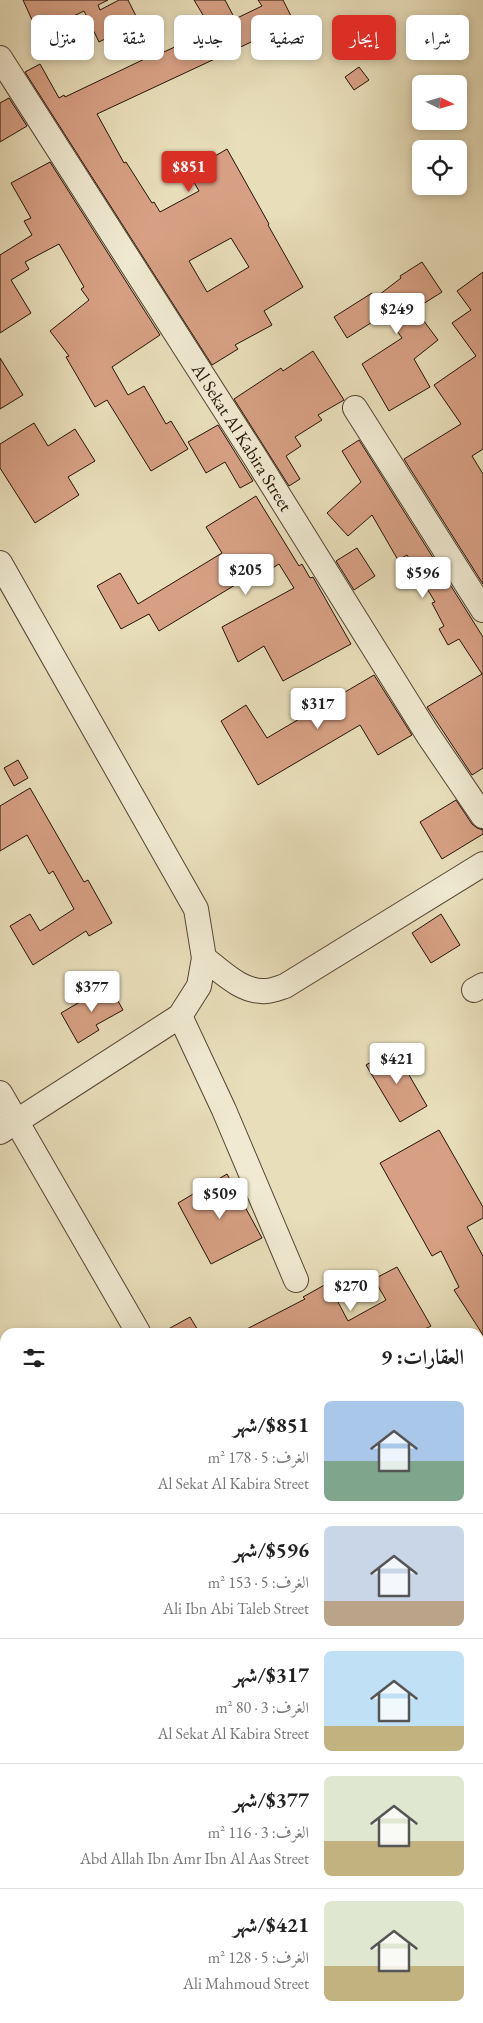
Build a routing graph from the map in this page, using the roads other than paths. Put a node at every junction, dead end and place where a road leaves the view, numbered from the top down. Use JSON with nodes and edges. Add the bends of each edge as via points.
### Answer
{"nodes":[{"id":1,"x":0,"y":58,"type":"edge"},
{"id":2,"x":355,"y":408,"type":"dead end"},
{"id":3,"x":0,"y":563,"type":"edge"},
{"id":4,"x":483,"y":610,"type":"edge"},
{"id":5,"x":483,"y":816,"type":"edge"},
{"id":6,"x":483,"y":864,"type":"edge"},
{"id":7,"x":204,"y":958,"type":"junction"},
{"id":8,"x":180,"y":1016,"type":"junction"},
{"id":9,"x":0,"y":1092,"type":"edge"},
{"id":10,"x":8,"y":1127,"type":"edge"},
{"id":11,"x":296,"y":1280,"type":"dead end"},
{"id":12,"x":135,"y":1328,"type":"edge"}],
"edges":[{"from":1,"to":5,"type":"street","name":"Al Sekat Al Kabira Street"},
{"from":2,"to":4,"type":"street"},
{"from":3,"to":7,"type":"street","via":[[196,909]]},
{"from":6,"to":7,"type":"street","via":[[285,986],[267,992],[253,991]]},
{"from":7,"to":8,"type":"street","via":[[199,986]]},
{"from":8,"to":10,"type":"street"},
{"from":8,"to":11,"type":"street"},
{"from":9,"to":10,"type":"street"},
{"from":10,"to":12,"type":"street"}]}
